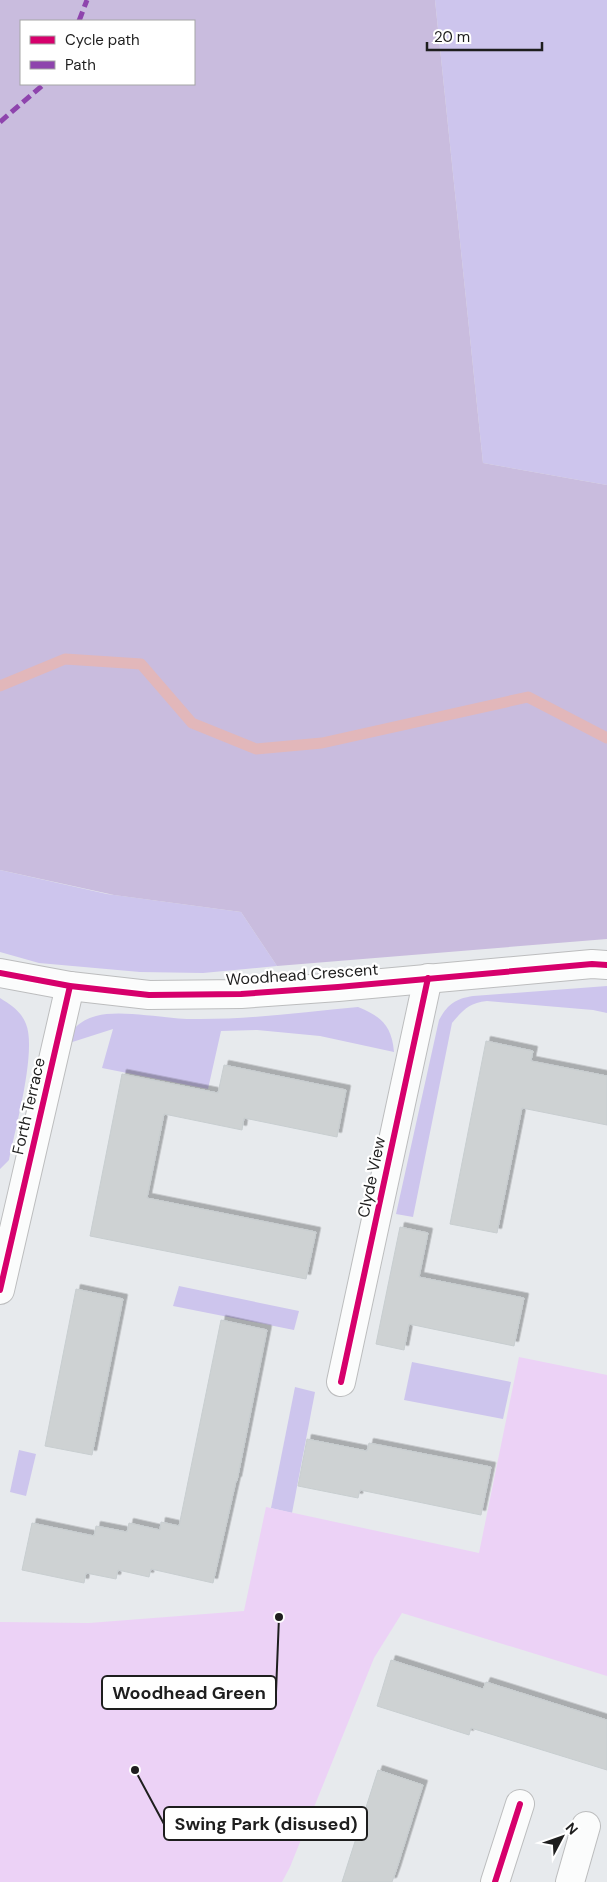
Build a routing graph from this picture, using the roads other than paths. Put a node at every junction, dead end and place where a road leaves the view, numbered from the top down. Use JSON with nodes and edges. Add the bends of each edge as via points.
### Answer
{"nodes":[{"id":1,"x":607,"y":965,"type":"edge"},
{"id":2,"x":0,"y":973,"type":"edge"},
{"id":3,"x":428,"y":978,"type":"junction"},
{"id":4,"x":70,"y":986,"type":"junction"},
{"id":5,"x":0,"y":1290,"type":"edge"},
{"id":6,"x":341,"y":1382,"type":"dead end"},
{"id":7,"x":520,"y":1804,"type":"dead end"},
{"id":8,"x":586,"y":1826,"type":"dead end"},
{"id":9,"x":495,"y":1882,"type":"edge"},
{"id":10,"x":570,"y":1882,"type":"edge"}],
"edges":[{"from":1,"to":3,"type":"street","name":"Woodhead Crescent"},
{"from":2,"to":4,"type":"street","name":"Woodhead Crescent"},
{"from":3,"to":4,"type":"street","name":"Woodhead Crescent","via":[[241,994],[149,995]]},
{"from":3,"to":6,"type":"street","name":"Clyde View"},
{"from":4,"to":5,"type":"street","name":"Forth Terrace"},
{"from":7,"to":9,"type":"street"},
{"from":8,"to":10,"type":"street"}]}
